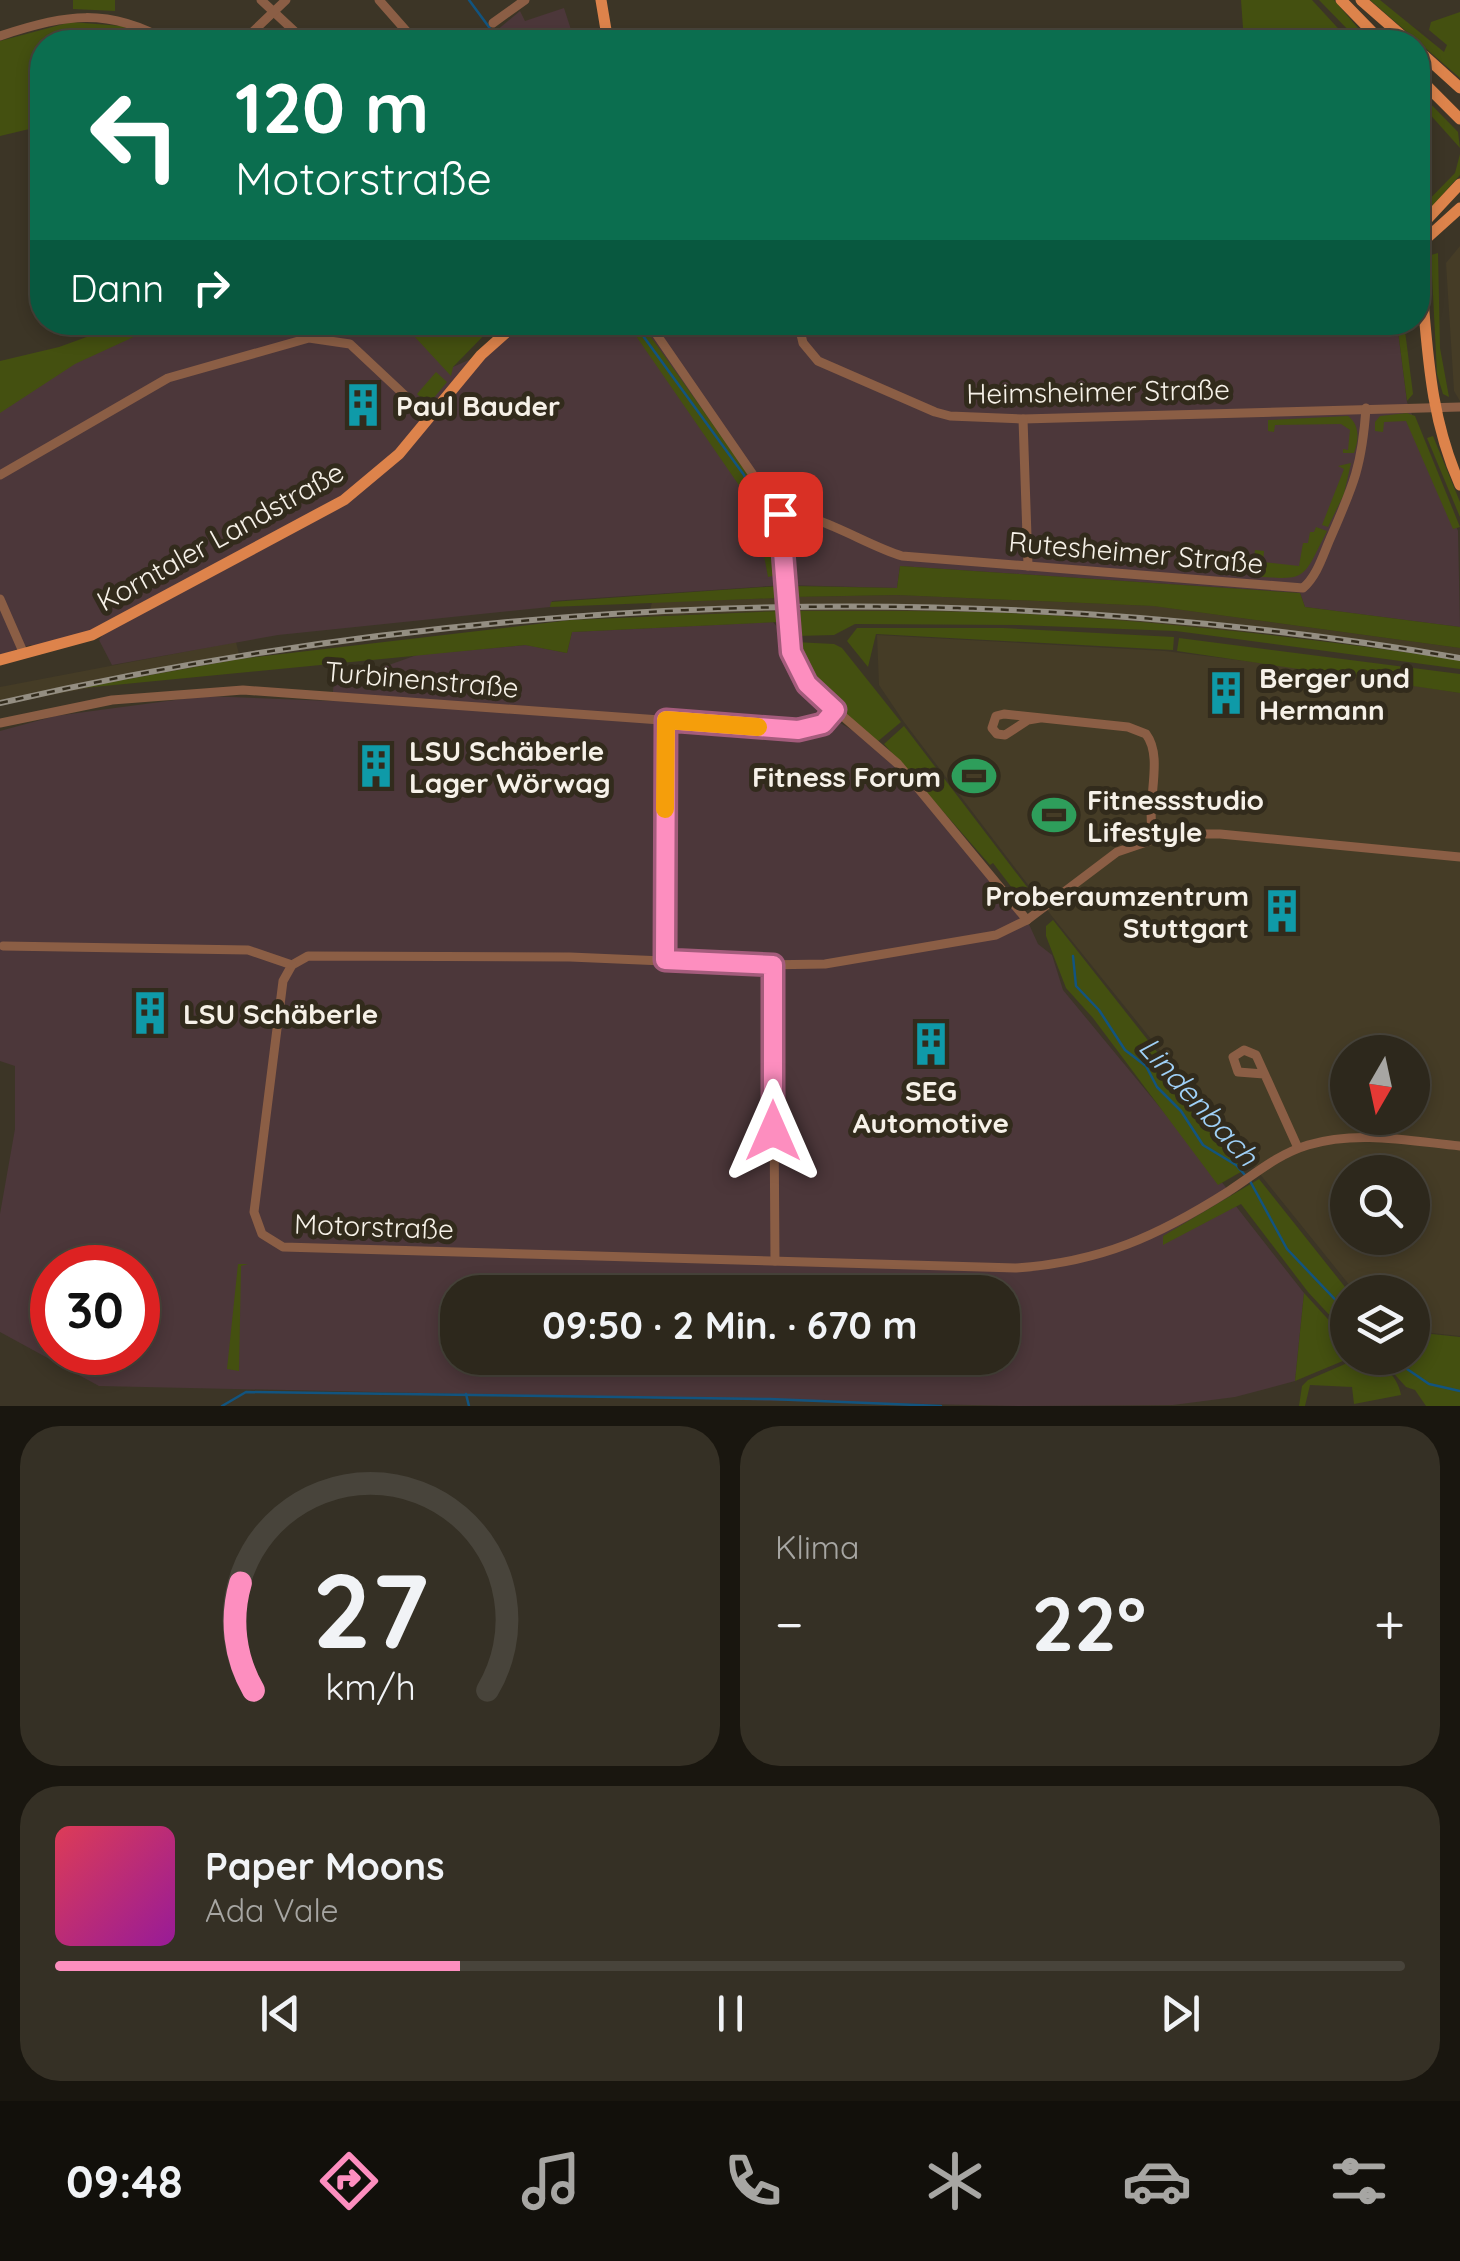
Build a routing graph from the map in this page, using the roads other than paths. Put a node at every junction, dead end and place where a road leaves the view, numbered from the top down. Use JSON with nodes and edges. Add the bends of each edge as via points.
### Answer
{"nodes":[{"id":1,"x":261,"y":0,"type":"edge"},
{"id":2,"x":286,"y":0,"type":"edge"},
{"id":3,"x":379,"y":0,"type":"edge"},
{"id":4,"x":525,"y":0,"type":"edge"},
{"id":5,"x":601,"y":0,"type":"edge"},
{"id":6,"x":1341,"y":0,"type":"edge"},
{"id":7,"x":1361,"y":0,"type":"edge"},
{"id":8,"x":274,"y":11,"type":"junction"},
{"id":9,"x":493,"y":24,"type":"dead end"},
{"id":10,"x":147,"y":30,"type":"edge"},
{"id":11,"x":254,"y":30,"type":"edge"},
{"id":12,"x":294,"y":30,"type":"edge"},
{"id":13,"x":405,"y":30,"type":"edge"},
{"id":14,"x":606,"y":30,"type":"edge"},
{"id":15,"x":1370,"y":30,"type":"edge"},
{"id":16,"x":1395,"y":30,"type":"edge"},
{"id":17,"x":0,"y":36,"type":"edge"},
{"id":18,"x":1430,"y":61,"type":"edge"},
{"id":19,"x":1460,"y":88,"type":"edge"},
{"id":20,"x":1430,"y":90,"type":"edge"},
{"id":21,"x":1459,"y":122,"type":"edge"},
{"id":22,"x":1460,"y":184,"type":"edge"},
{"id":23,"x":1460,"y":208,"type":"edge"},
{"id":24,"x":1430,"y":216,"type":"edge"},
{"id":25,"x":1430,"y":237,"type":"edge"},
{"id":26,"x":503,"y":335,"type":"edge"},
{"id":27,"x":657,"y":335,"type":"edge"},
{"id":28,"x":802,"y":335,"type":"edge"},
{"id":29,"x":1425,"y":335,"type":"edge"},
{"id":30,"x":1460,"y":407,"type":"edge"},
{"id":31,"x":1366,"y":408,"type":"junction"},
{"id":32,"x":1434,"y":408,"type":"junction"},
{"id":33,"x":430,"y":418,"type":"junction"},
{"id":34,"x":1023,"y":419,"type":"junction"},
{"id":35,"x":0,"y":475,"type":"edge"},
{"id":36,"x":1460,"y":485,"type":"edge"},
{"id":37,"x":780,"y":514,"type":"junction"},
{"id":38,"x":1028,"y":566,"type":"junction"},
{"id":39,"x":0,"y":599,"type":"edge"},
{"id":40,"x":24,"y":654,"type":"junction"},
{"id":41,"x":0,"y":660,"type":"edge"},
{"id":42,"x":835,"y":710,"type":"junction"},
{"id":43,"x":1040,"y":718,"type":"junction"},
{"id":44,"x":666,"y":720,"type":"junction"},
{"id":45,"x":0,"y":723,"type":"edge"},
{"id":46,"x":1154,"y":837,"type":"junction"},
{"id":47,"x":1460,"y":857,"type":"edge"},
{"id":48,"x":1027,"y":920,"type":"junction"},
{"id":49,"x":4,"y":946,"type":"dead end"},
{"id":50,"x":665,"y":960,"type":"junction"},
{"id":51,"x":292,"y":965,"type":"junction"},
{"id":52,"x":773,"y":965,"type":"junction"},
{"id":53,"x":1264,"y":1074,"type":"dead end"},
{"id":54,"x":1460,"y":1146,"type":"edge"},
{"id":55,"x":1298,"y":1148,"type":"junction"},
{"id":56,"x":774,"y":1261,"type":"junction"}],
"edges":[{"from":1,"to":8,"type":"street"},
{"from":2,"to":8,"type":"street"},
{"from":3,"to":13,"type":"street"},
{"from":4,"to":9,"type":"street"},
{"from":5,"to":14,"type":"main road"},
{"from":6,"to":15,"type":"main road"},
{"from":7,"to":16,"type":"main road"},
{"from":8,"to":11,"type":"street"},
{"from":8,"to":12,"type":"street"},
{"from":10,"to":17,"type":"street","via":[[73,16]]},
{"from":18,"to":19,"type":"main road"},
{"from":20,"to":21,"type":"main road"},
{"from":22,"to":24,"type":"main road"},
{"from":23,"to":25,"type":"main road"},
{"from":26,"to":33,"type":"main road","name":"Korntaler Landstraße"},
{"from":27,"to":37,"type":"street"},
{"from":28,"to":34,"type":"street","name":"Heimsheimer Straße","via":[[818,360],[935,412]]},
{"from":29,"to":32,"type":"main road"},
{"from":30,"to":32,"type":"street","name":"Heimsheimer Straße"},
{"from":31,"to":32,"type":"street","name":"Heimsheimer Straße"},
{"from":31,"to":34,"type":"street","name":"Heimsheimer Straße"},
{"from":31,"to":38,"type":"street","name":"Rutesheimer Straße","via":[[1353,490],[1303,588]]},
{"from":32,"to":36,"type":"main road"},
{"from":33,"to":35,"type":"street","via":[[350,344],[309,338],[168,378]]},
{"from":33,"to":40,"type":"main road","name":"Korntaler Landstraße","via":[[385,468],[335,505],[106,628]]},
{"from":34,"to":38,"type":"street"},
{"from":37,"to":38,"type":"street","name":"Rutesheimer Straße","via":[[797,513],[902,556]]},
{"from":37,"to":42,"type":"street","via":[[791,652],[807,684]]},
{"from":39,"to":40,"type":"street"},
{"from":40,"to":41,"type":"main road","name":"Korntaler Landstraße"},
{"from":42,"to":44,"type":"street","name":"Turbinenstraße","via":[[823,724],[798,730]]},
{"from":42,"to":48,"type":"street","via":[[898,764]]},
{"from":43,"to":43,"type":"street","via":[[1000,714],[992,728],[1006,736]]},
{"from":43,"to":46,"type":"street","via":[[1146,734],[1154,754]]},
{"from":44,"to":45,"type":"street","name":"Turbinenstraße","via":[[242,690],[112,700]]},
{"from":44,"to":50,"type":"street"},
{"from":46,"to":47,"type":"street","via":[[1210,833]]},
{"from":46,"to":48,"type":"street","via":[[1117,852]]},
{"from":48,"to":52,"type":"street","via":[[996,935],[826,964]]},
{"from":49,"to":51,"type":"street","via":[[248,950]]},
{"from":50,"to":51,"type":"street","via":[[325,954]]},
{"from":50,"to":52,"type":"street"},
{"from":51,"to":56,"type":"street","name":"Motorstraße","via":[[280,997],[256,1193],[262,1234],[283,1246]]},
{"from":52,"to":56,"type":"street"},
{"from":53,"to":55,"type":"street"},
{"from":54,"to":55,"type":"street","name":"Motorstraße","via":[[1352,1137]]},
{"from":55,"to":56,"type":"street","name":"Motorstraße","via":[[1148,1238],[1065,1263],[1005,1268]]}]}
